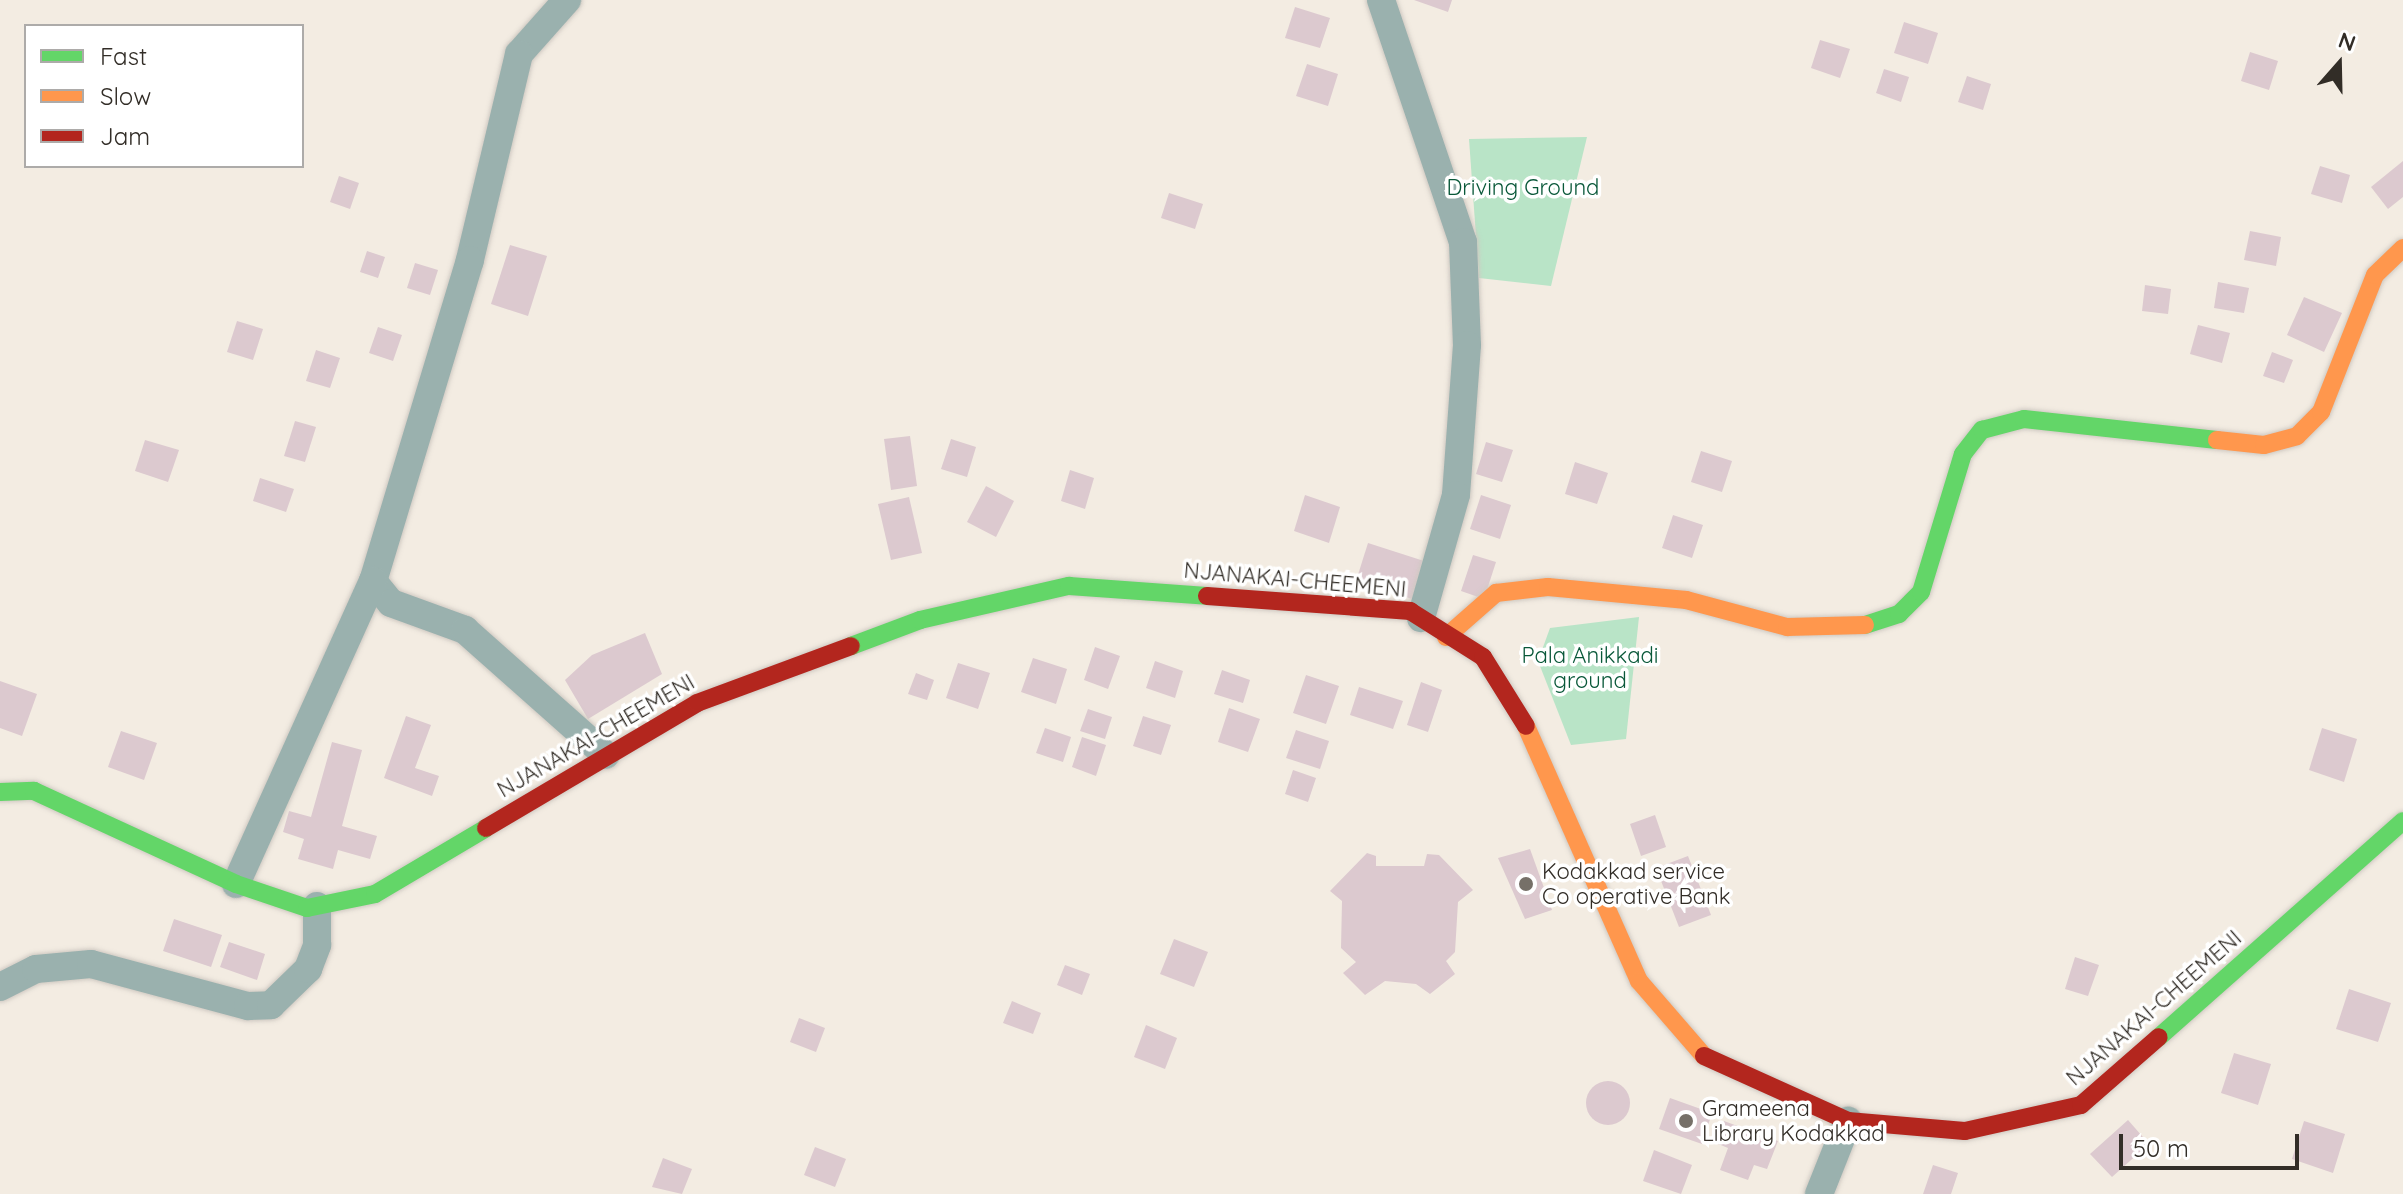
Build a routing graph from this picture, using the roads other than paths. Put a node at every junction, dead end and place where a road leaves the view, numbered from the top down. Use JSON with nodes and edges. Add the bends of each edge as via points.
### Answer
{"nodes":[{"id":1,"x":567,"y":0,"type":"edge"},
{"id":2,"x":1381,"y":0,"type":"edge"},
{"id":3,"x":2403,"y":248,"type":"edge"},
{"id":4,"x":373,"y":581,"type":"junction"},
{"id":5,"x":1421,"y":618,"type":"junction"},
{"id":6,"x":1446,"y":637,"type":"junction"},
{"id":7,"x":606,"y":755,"type":"junction"},
{"id":8,"x":0,"y":792,"type":"edge"},
{"id":9,"x":2403,"y":821,"type":"edge"},
{"id":10,"x":236,"y":884,"type":"junction"},
{"id":11,"x":317,"y":906,"type":"junction"},
{"id":12,"x":0,"y":987,"type":"edge"},
{"id":13,"x":1848,"y":1121,"type":"junction"},
{"id":14,"x":1819,"y":1194,"type":"edge"}],
"edges":[{"from":1,"to":4,"type":"street","via":[[519,54],[470,260]]},
{"from":2,"to":5,"type":"street","via":[[1463,242],[1467,345],[1456,495]]},
{"from":3,"to":6,"type":"main road","via":[[2375,275],[2321,412],[2297,436],[2264,445],[2024,419],[1982,430],[1963,454],[1921,592],[1899,614],[1851,629],[1787,627],[1686,600],[1548,587],[1496,593]]},
{"from":4,"to":7,"type":"street","via":[[391,603],[465,630]]},
{"from":4,"to":10,"type":"street"},
{"from":5,"to":6,"type":"main road","name":"NJANAKAI-CHEEMENI"},
{"from":5,"to":7,"type":"main road","name":"NJANAKAI-CHEEMENI","via":[[1410,611],[1069,586],[920,620],[697,703]]},
{"from":6,"to":13,"type":"main road","name":"NJANAKAI-CHEEMENI","via":[[1483,657],[1542,751],[1639,981],[1705,1058]]},
{"from":7,"to":11,"type":"main road","name":"NJANAKAI-CHEEMENI","via":[[375,894]]},
{"from":8,"to":10,"type":"main road","name":"NJANAKAI-CHEEMENI","via":[[34,791]]},
{"from":9,"to":13,"type":"main road","name":"NJANAKAI-CHEEMENI","via":[[2081,1105],[1965,1131]]},
{"from":10,"to":11,"type":"main road","name":"NJANAKAI-CHEEMENI"},
{"from":11,"to":12,"type":"street","via":[[317,945],[308,969],[271,1005],[248,1006],[91,964],[36,969]]},
{"from":13,"to":14,"type":"street"}]}
